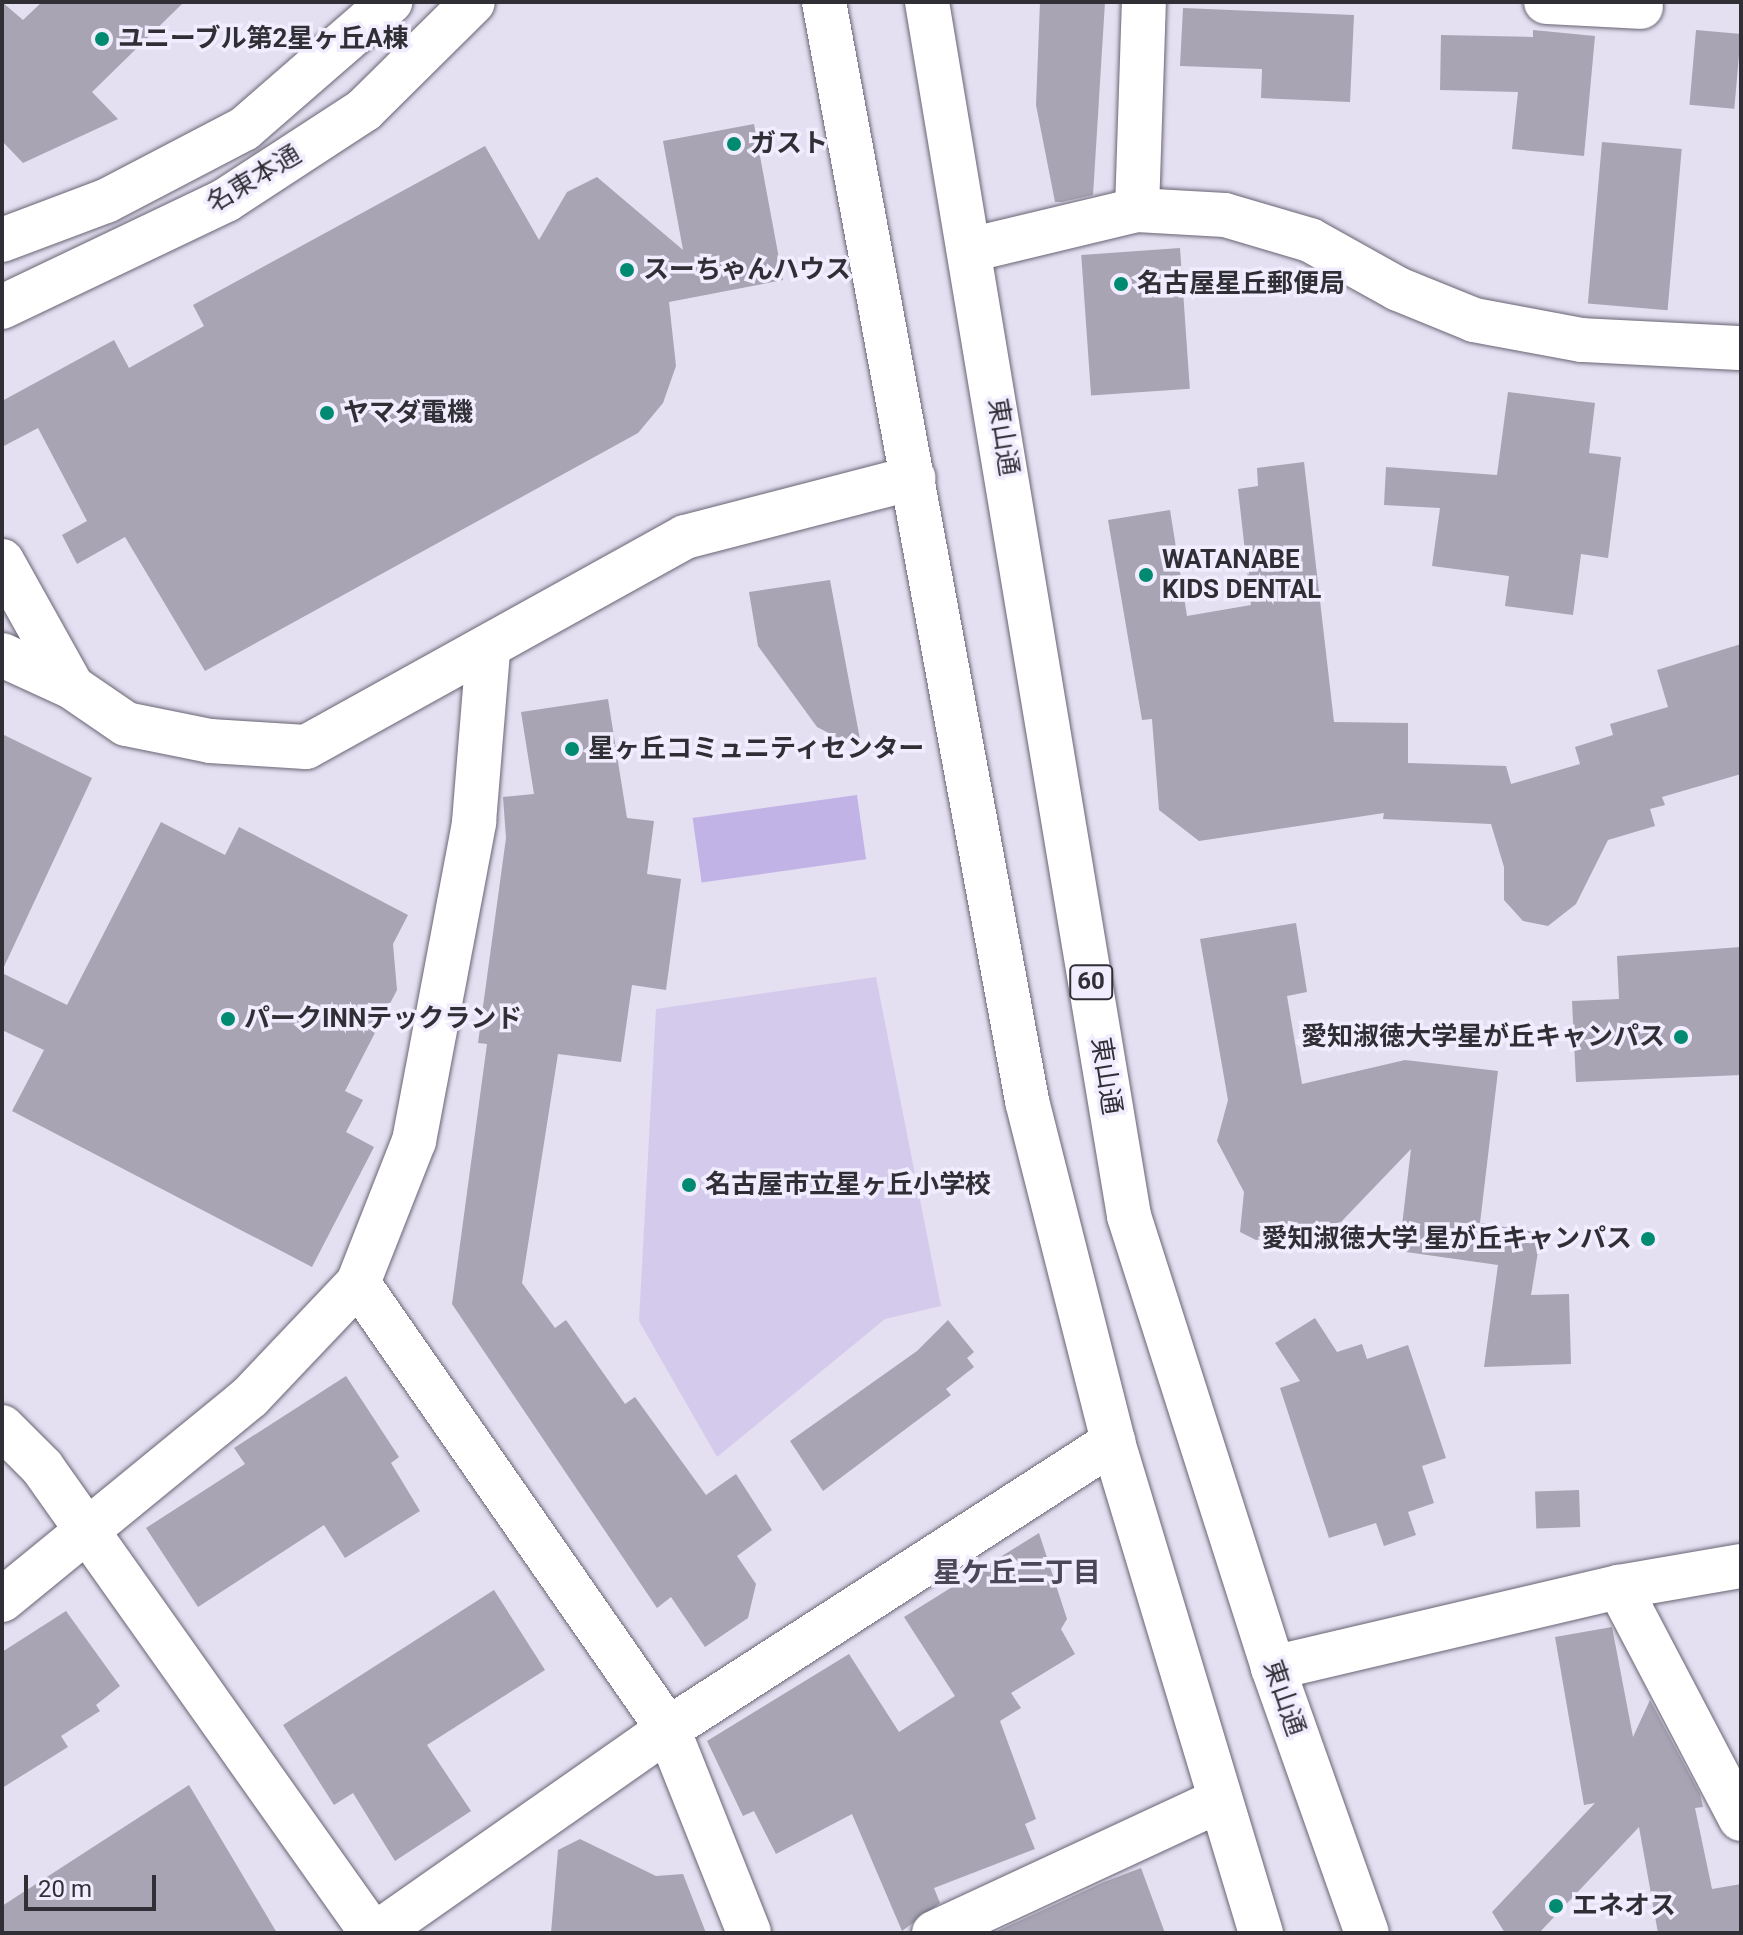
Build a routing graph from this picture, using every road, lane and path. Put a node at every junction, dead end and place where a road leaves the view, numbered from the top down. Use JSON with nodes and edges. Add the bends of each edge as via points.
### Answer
{"nodes":[{"id":1,"x":390,"y":2,"type":"edge"},
{"id":2,"x":473,"y":2,"type":"edge"},
{"id":3,"x":824,"y":2,"type":"edge"},
{"id":4,"x":927,"y":2,"type":"edge"},
{"id":5,"x":1144,"y":2,"type":"edge"},
{"id":6,"x":1546,"y":2,"type":"edge"},
{"id":7,"x":1641,"y":7,"type":"dead end"},
{"id":8,"x":1137,"y":210,"type":"junction"},
{"id":9,"x":2,"y":240,"type":"edge"},
{"id":10,"x":974,"y":249,"type":"junction"},
{"id":11,"x":2,"y":307,"type":"edge"},
{"id":12,"x":1741,"y":348,"type":"edge"},
{"id":13,"x":913,"y":478,"type":"junction"},
{"id":14,"x":2,"y":561,"type":"edge"},
{"id":15,"x":488,"y":653,"type":"junction"},
{"id":16,"x":2,"y":655,"type":"edge"},
{"id":17,"x":72,"y":687,"type":"junction"},
{"id":18,"x":358,"y":1283,"type":"junction"},
{"id":19,"x":2,"y":1427,"type":"edge"},
{"id":20,"x":1113,"y":1442,"type":"junction"},
{"id":21,"x":84,"y":1533,"type":"junction"},
{"id":22,"x":1741,"y":1566,"type":"edge"},
{"id":23,"x":1619,"y":1587,"type":"junction"},
{"id":24,"x":2,"y":1600,"type":"edge"},
{"id":25,"x":1273,"y":1668,"type":"junction"},
{"id":26,"x":668,"y":1729,"type":"junction"},
{"id":27,"x":1219,"y":1801,"type":"junction"},
{"id":28,"x":1741,"y":1819,"type":"edge"},
{"id":29,"x":374,"y":1933,"type":"edge"},
{"id":30,"x":749,"y":1933,"type":"edge"},
{"id":31,"x":934,"y":1933,"type":"edge"},
{"id":32,"x":1261,"y":1933,"type":"edge"},
{"id":33,"x":1367,"y":1933,"type":"edge"}],
"edges":[{"from":1,"to":9,"type":"street","name":"名東本通","via":[[244,129],[106,201]]},
{"from":2,"to":11,"type":"street","name":"名東本通","via":[[364,110],[226,200]]},
{"from":3,"to":13,"type":"street"},
{"from":4,"to":10,"type":"street","name":"東山通","number":"60"},
{"from":5,"to":8,"type":"street"},
{"from":6,"to":7,"type":"street"},
{"from":8,"to":10,"type":"street"},
{"from":8,"to":12,"type":"street","via":[[1225,215],[1310,240],[1398,289],[1474,320],[1582,340]]},
{"from":10,"to":25,"type":"street","name":"東山通","number":"60","via":[[1129,1216]]},
{"from":13,"to":15,"type":"street","via":[[685,537]]},
{"from":13,"to":20,"type":"street","via":[[1027,1101]]},
{"from":14,"to":17,"type":"street"},
{"from":15,"to":17,"type":"street","via":[[306,747],[210,741],[126,724]]},
{"from":15,"to":18,"type":"street","via":[[474,822],[414,1141]]},
{"from":16,"to":17,"type":"street"},
{"from":18,"to":21,"type":"street","via":[[250,1397]]},
{"from":18,"to":26,"type":"street"},
{"from":19,"to":21,"type":"street","via":[[42,1467]]},
{"from":20,"to":26,"type":"street"},
{"from":20,"to":27,"type":"street"},
{"from":21,"to":24,"type":"street"},
{"from":21,"to":29,"type":"street"},
{"from":22,"to":23,"type":"street"},
{"from":23,"to":25,"type":"street"},
{"from":23,"to":28,"type":"street"},
{"from":25,"to":33,"type":"street","name":"東山通","number":"60"},
{"from":26,"to":29,"type":"street"},
{"from":26,"to":30,"type":"street"},
{"from":27,"to":31,"type":"street"},
{"from":27,"to":32,"type":"street"}]}
